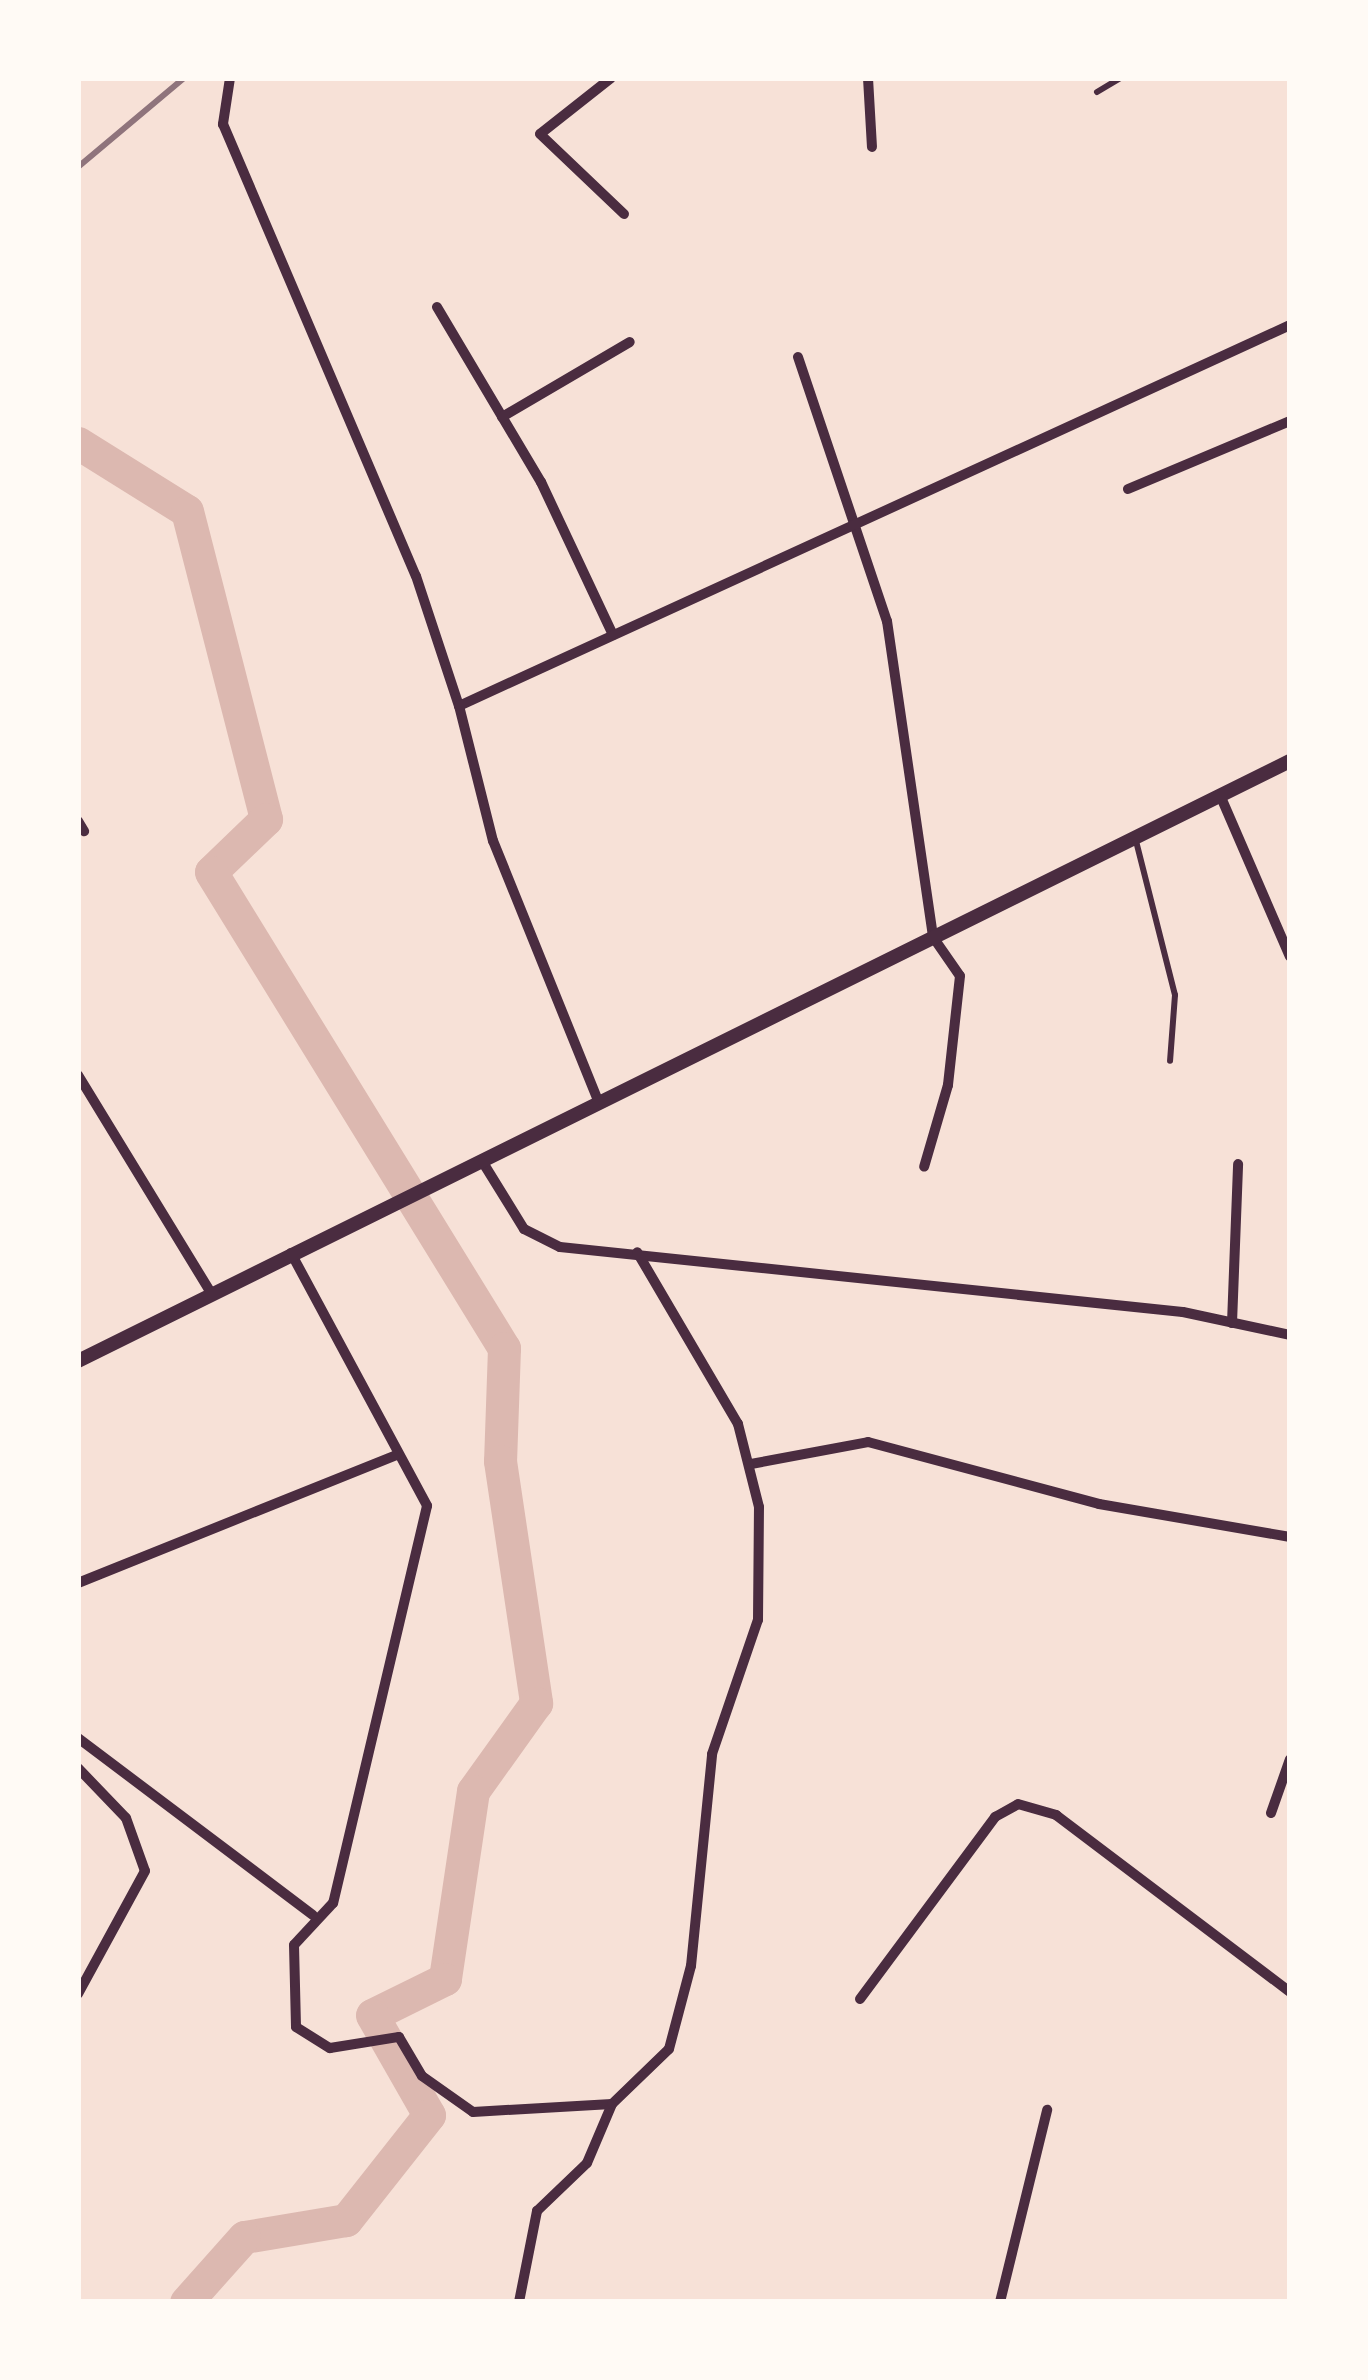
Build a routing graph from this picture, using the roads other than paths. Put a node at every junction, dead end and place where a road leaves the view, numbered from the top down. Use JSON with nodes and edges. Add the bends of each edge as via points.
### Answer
{"nodes":[{"id":1,"x":230,"y":78,"type":"edge"},
{"id":2,"x":611,"y":78,"type":"edge"},
{"id":3,"x":868,"y":78,"type":"edge"},
{"id":4,"x":1120,"y":78,"type":"edge"},
{"id":5,"x":1097,"y":92,"type":"dead end"},
{"id":6,"x":872,"y":147,"type":"dead end"},
{"id":7,"x":624,"y":214,"type":"dead end"},
{"id":8,"x":437,"y":308,"type":"dead end"},
{"id":9,"x":1290,"y":325,"type":"edge"},
{"id":10,"x":630,"y":342,"type":"dead end"},
{"id":11,"x":798,"y":357,"type":"dead end"},
{"id":12,"x":502,"y":417,"type":"junction"},
{"id":13,"x":1290,"y":421,"type":"edge"},
{"id":14,"x":1128,"y":489,"type":"dead end"},
{"id":15,"x":857,"y":522,"type":"junction"},
{"id":16,"x":613,"y":635,"type":"junction"},
{"id":17,"x":459,"y":706,"type":"junction"},
{"id":18,"x":1290,"y":760,"type":"edge"},
{"id":19,"x":1220,"y":795,"type":"junction"},
{"id":20,"x":1135,"y":837,"type":"junction"},
{"id":21,"x":933,"y":937,"type":"junction"},
{"id":22,"x":1290,"y":957,"type":"edge"},
{"id":23,"x":1170,"y":1061,"type":"dead end"},
{"id":24,"x":78,"y":1075,"type":"edge"},
{"id":25,"x":91,"y":1100,"type":"junction"},
{"id":26,"x":599,"y":1103,"type":"junction"},
{"id":27,"x":78,"y":1106,"type":"edge"},
{"id":28,"x":482,"y":1161,"type":"junction"},
{"id":29,"x":1238,"y":1164,"type":"dead end"},
{"id":30,"x":925,"y":1167,"type":"dead end"},
{"id":31,"x":290,"y":1251,"type":"junction"},
{"id":32,"x":637,"y":1252,"type":"junction"},
{"id":33,"x":212,"y":1293,"type":"junction"},
{"id":34,"x":1232,"y":1322,"type":"junction"},
{"id":35,"x":1290,"y":1335,"type":"edge"},
{"id":36,"x":78,"y":1361,"type":"edge"},
{"id":37,"x":396,"y":1455,"type":"junction"},
{"id":38,"x":751,"y":1464,"type":"junction"},
{"id":39,"x":1290,"y":1538,"type":"edge"},
{"id":40,"x":78,"y":1583,"type":"edge"},
{"id":41,"x":78,"y":1738,"type":"edge"},
{"id":42,"x":1290,"y":1759,"type":"edge"},
{"id":43,"x":78,"y":1768,"type":"edge"},
{"id":44,"x":1271,"y":1813,"type":"dead end"},
{"id":45,"x":313,"y":1915,"type":"junction"},
{"id":46,"x":1290,"y":1992,"type":"edge"},
{"id":47,"x":78,"y":1994,"type":"edge"},
{"id":48,"x":860,"y":1999,"type":"dead end"},
{"id":49,"x":612,"y":2104,"type":"junction"},
{"id":50,"x":1047,"y":2110,"type":"dead end"},
{"id":51,"x":520,"y":2302,"type":"edge"},
{"id":52,"x":1000,"y":2302,"type":"edge"}],
"edges":[{"from":1,"to":17,"type":"street","via":[[223,124],[416,575]]},
{"from":2,"to":7,"type":"street","via":[[540,134]]},
{"from":3,"to":6,"type":"street"},
{"from":4,"to":5,"type":"lane"},
{"from":8,"to":12,"type":"street"},
{"from":9,"to":15,"type":"street"},
{"from":10,"to":12,"type":"street"},
{"from":11,"to":15,"type":"street"},
{"from":12,"to":16,"type":"street"},
{"from":13,"to":14,"type":"street"},
{"from":15,"to":16,"type":"street"},
{"from":15,"to":21,"type":"street","via":[[887,621]]},
{"from":16,"to":17,"type":"street"},
{"from":17,"to":26,"type":"street","via":[[493,841]]},
{"from":18,"to":19,"type":"street"},
{"from":19,"to":20,"type":"street"},
{"from":19,"to":22,"type":"street"},
{"from":20,"to":21,"type":"street"},
{"from":20,"to":23,"type":"lane","via":[[1175,995]]},
{"from":21,"to":26,"type":"street"},
{"from":21,"to":30,"type":"street","via":[[961,992]]},
{"from":24,"to":25,"type":"street"},
{"from":25,"to":27,"type":"street"},
{"from":25,"to":33,"type":"street"},
{"from":26,"to":28,"type":"street"},
{"from":28,"to":31,"type":"street"},
{"from":28,"to":32,"type":"street","via":[[540,1241]]},
{"from":29,"to":34,"type":"street"},
{"from":31,"to":33,"type":"street"},
{"from":31,"to":37,"type":"street"},
{"from":32,"to":34,"type":"street"},
{"from":32,"to":38,"type":"street","via":[[687,1351],[724,1390]]},
{"from":33,"to":36,"type":"street"},
{"from":34,"to":35,"type":"street"},
{"from":37,"to":40,"type":"street"},
{"from":37,"to":45,"type":"street","via":[[426,1492],[424,1530],[333,1904]]},
{"from":38,"to":39,"type":"street","via":[[868,1442],[1099,1504]]},
{"from":38,"to":49,"type":"street","via":[[758,1620],[712,1754],[692,1966],[661,2064]]},
{"from":41,"to":45,"type":"street"},
{"from":42,"to":44,"type":"street"},
{"from":43,"to":47,"type":"street","via":[[126,1818],[145,1871]]},
{"from":45,"to":49,"type":"street","via":[[294,1946],[296,2027],[314,2045],[399,2037],[448,2098],[498,2117]]},
{"from":46,"to":48,"type":"street","via":[[1056,1815],[1018,1804],[995,1817]]},
{"from":49,"to":51,"type":"street","via":[[587,2163],[537,2211]]},
{"from":50,"to":52,"type":"street"}]}
